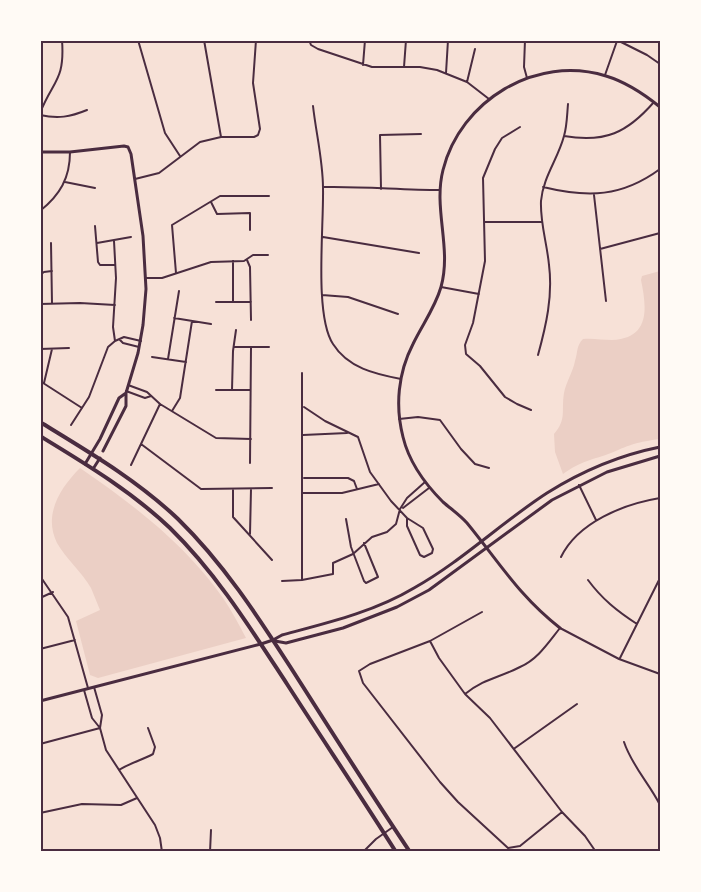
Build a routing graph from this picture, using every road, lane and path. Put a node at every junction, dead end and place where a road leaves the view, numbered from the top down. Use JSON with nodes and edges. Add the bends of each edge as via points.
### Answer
{"nodes":[{"id":1,"x":62,"y":40,"type":"edge"},
{"id":2,"x":138,"y":40,"type":"edge"},
{"id":3,"x":204,"y":40,"type":"edge"},
{"id":4,"x":256,"y":40,"type":"edge"},
{"id":5,"x":309,"y":40,"type":"edge"},
{"id":6,"x":366,"y":40,"type":"edge"},
{"id":7,"x":406,"y":40,"type":"edge"},
{"id":8,"x":448,"y":40,"type":"edge"},
{"id":9,"x":525,"y":40,"type":"edge"},
{"id":10,"x":617,"y":41,"type":"edge"},
{"id":11,"x":475,"y":49,"type":"dead end"},
{"id":12,"x":660,"y":64,"type":"edge"},
{"id":13,"x":363,"y":65,"type":"junction"},
{"id":14,"x":404,"y":68,"type":"junction"},
{"id":15,"x":446,"y":73,"type":"junction"},
{"id":16,"x":604,"y":75,"type":"junction"},
{"id":17,"x":527,"y":78,"type":"junction"},
{"id":18,"x":467,"y":82,"type":"junction"},
{"id":19,"x":489,"y":99,"type":"junction"},
{"id":20,"x":654,"y":102,"type":"junction"},
{"id":21,"x":568,"y":104,"type":"dead end"},
{"id":22,"x":313,"y":106,"type":"dead end"},
{"id":23,"x":660,"y":107,"type":"edge"},
{"id":24,"x":87,"y":110,"type":"dead end"},
{"id":25,"x":40,"y":114,"type":"edge"},
{"id":26,"x":520,"y":127,"type":"dead end"},
{"id":27,"x":421,"y":134,"type":"dead end"},
{"id":28,"x":564,"y":136,"type":"junction"},
{"id":29,"x":220,"y":137,"type":"junction"},
{"id":30,"x":40,"y":152,"type":"edge"},
{"id":31,"x":70,"y":152,"type":"junction"},
{"id":32,"x":180,"y":156,"type":"junction"},
{"id":33,"x":660,"y":169,"type":"edge"},
{"id":34,"x":135,"y":179,"type":"junction"},
{"id":35,"x":65,"y":182,"type":"junction"},
{"id":36,"x":323,"y":187,"type":"junction"},
{"id":37,"x":543,"y":187,"type":"junction"},
{"id":38,"x":94,"y":188,"type":"dead end"},
{"id":39,"x":381,"y":189,"type":"junction"},
{"id":40,"x":440,"y":190,"type":"junction"},
{"id":41,"x":594,"y":195,"type":"junction"},
{"id":42,"x":268,"y":196,"type":"dead end"},
{"id":43,"x":211,"y":202,"type":"junction"},
{"id":44,"x":40,"y":211,"type":"edge"},
{"id":45,"x":484,"y":222,"type":"junction"},
{"id":46,"x":541,"y":222,"type":"junction"},
{"id":47,"x":95,"y":226,"type":"dead end"},
{"id":48,"x":250,"y":230,"type":"dead end"},
{"id":49,"x":660,"y":233,"type":"edge"},
{"id":50,"x":131,"y":237,"type":"dead end"},
{"id":51,"x":323,"y":237,"type":"junction"},
{"id":52,"x":114,"y":241,"type":"junction"},
{"id":53,"x":51,"y":243,"type":"dead end"},
{"id":54,"x":97,"y":243,"type":"junction"},
{"id":55,"x":600,"y":249,"type":"junction"},
{"id":56,"x":419,"y":253,"type":"dead end"},
{"id":57,"x":268,"y":255,"type":"dead end"},
{"id":58,"x":247,"y":260,"type":"junction"},
{"id":59,"x":233,"y":261,"type":"junction"},
{"id":60,"x":115,"y":265,"type":"junction"},
{"id":61,"x":52,"y":271,"type":"junction"},
{"id":62,"x":176,"y":273,"type":"junction"},
{"id":63,"x":40,"y":275,"type":"edge"},
{"id":64,"x":146,"y":278,"type":"junction"},
{"id":65,"x":441,"y":287,"type":"junction"},
{"id":66,"x":178,"y":291,"type":"dead end"},
{"id":67,"x":479,"y":294,"type":"junction"},
{"id":68,"x":322,"y":295,"type":"junction"},
{"id":69,"x":606,"y":301,"type":"dead end"},
{"id":70,"x":216,"y":302,"type":"dead end"},
{"id":71,"x":233,"y":302,"type":"junction"},
{"id":72,"x":250,"y":302,"type":"junction"},
{"id":73,"x":52,"y":303,"type":"junction"},
{"id":74,"x":40,"y":304,"type":"edge"},
{"id":75,"x":115,"y":305,"type":"junction"},
{"id":76,"x":398,"y":314,"type":"dead end"},
{"id":77,"x":174,"y":318,"type":"junction"},
{"id":78,"x":251,"y":320,"type":"dead end"},
{"id":79,"x":192,"y":321,"type":"junction"},
{"id":80,"x":211,"y":324,"type":"dead end"},
{"id":81,"x":236,"y":330,"type":"dead end"},
{"id":82,"x":120,"y":339,"type":"junction"},
{"id":83,"x":115,"y":341,"type":"junction"},
{"id":84,"x":141,"y":341,"type":"junction"},
{"id":85,"x":140,"y":347,"type":"junction"},
{"id":86,"x":234,"y":347,"type":"junction"},
{"id":87,"x":251,"y":347,"type":"junction"},
{"id":88,"x":269,"y":347,"type":"dead end"},
{"id":89,"x":69,"y":348,"type":"dead end"},
{"id":90,"x":40,"y":349,"type":"edge"},
{"id":91,"x":52,"y":349,"type":"junction"},
{"id":92,"x":538,"y":355,"type":"dead end"},
{"id":93,"x":152,"y":357,"type":"dead end"},
{"id":94,"x":168,"y":359,"type":"junction"},
{"id":95,"x":186,"y":362,"type":"junction"},
{"id":96,"x":302,"y":374,"type":"dead end"},
{"id":97,"x":401,"y":379,"type":"junction"},
{"id":98,"x":42,"y":382,"type":"edge"},
{"id":99,"x":128,"y":386,"type":"junction"},
{"id":100,"x":216,"y":390,"type":"dead end"},
{"id":101,"x":232,"y":390,"type":"junction"},
{"id":102,"x":250,"y":390,"type":"junction"},
{"id":103,"x":126,"y":392,"type":"junction"},
{"id":104,"x":151,"y":396,"type":"junction"},
{"id":105,"x":160,"y":404,"type":"junction"},
{"id":106,"x":304,"y":407,"type":"junction"},
{"id":107,"x":82,"y":408,"type":"junction"},
{"id":108,"x":531,"y":410,"type":"dead end"},
{"id":109,"x":172,"y":411,"type":"junction"},
{"id":110,"x":111,"y":417,"type":"junction"},
{"id":111,"x":399,"y":419,"type":"junction"},
{"id":112,"x":119,"y":421,"type":"junction"},
{"id":113,"x":40,"y":422,"type":"edge"},
{"id":114,"x":71,"y":425,"type":"dead end"},
{"id":115,"x":350,"y":433,"type":"junction"},
{"id":116,"x":303,"y":435,"type":"junction"},
{"id":117,"x":40,"y":436,"type":"edge"},
{"id":118,"x":251,"y":439,"type":"junction"},
{"id":119,"x":141,"y":444,"type":"junction"},
{"id":120,"x":660,"y":447,"type":"edge"},
{"id":121,"x":103,"y":451,"type":"joint"},
{"id":122,"x":91,"y":453,"type":"junction"},
{"id":123,"x":660,"y":456,"type":"edge"},
{"id":124,"x":100,"y":458,"type":"junction"},
{"id":125,"x":250,"y":462,"type":"dead end"},
{"id":126,"x":85,"y":464,"type":"junction"},
{"id":127,"x":131,"y":465,"type":"dead end"},
{"id":128,"x":489,"y":468,"type":"dead end"},
{"id":129,"x":93,"y":469,"type":"junction"},
{"id":130,"x":302,"y":478,"type":"junction"},
{"id":131,"x":425,"y":482,"type":"junction"},
{"id":132,"x":379,"y":484,"type":"junction"},
{"id":133,"x":579,"y":485,"type":"junction"},
{"id":134,"x":430,"y":487,"type":"junction"},
{"id":135,"x":272,"y":488,"type":"dead end"},
{"id":136,"x":233,"y":489,"type":"junction"},
{"id":137,"x":251,"y":489,"type":"junction"},
{"id":138,"x":357,"y":489,"type":"junction"},
{"id":139,"x":302,"y":493,"type":"junction"},
{"id":140,"x":660,"y":498,"type":"edge"},
{"id":141,"x":400,"y":509,"type":"junction"},
{"id":142,"x":407,"y":518,"type":"junction"},
{"id":143,"x":346,"y":519,"type":"dead end"},
{"id":144,"x":597,"y":521,"type":"junction"},
{"id":145,"x":250,"y":536,"type":"junction"},
{"id":146,"x":481,"y":542,"type":"junction"},
{"id":147,"x":364,"y":543,"type":"junction"},
{"id":148,"x":486,"y":549,"type":"junction"},
{"id":149,"x":353,"y":554,"type":"junction"},
{"id":150,"x":561,"y":557,"type":"dead end"},
{"id":151,"x":272,"y":560,"type":"dead end"},
{"id":152,"x":40,"y":576,"type":"edge"},
{"id":153,"x":660,"y":578,"type":"edge"},
{"id":154,"x":302,"y":580,"type":"junction"},
{"id":155,"x":588,"y":580,"type":"dead end"},
{"id":156,"x":282,"y":581,"type":"dead end"},
{"id":157,"x":53,"y":592,"type":"junction"},
{"id":158,"x":40,"y":598,"type":"edge"},
{"id":159,"x":482,"y":612,"type":"dead end"},
{"id":160,"x":637,"y":624,"type":"junction"},
{"id":161,"x":560,"y":628,"type":"junction"},
{"id":162,"x":75,"y":640,"type":"junction"},
{"id":163,"x":273,"y":640,"type":"junction"},
{"id":164,"x":430,"y":640,"type":"junction"},
{"id":165,"x":261,"y":644,"type":"junction"},
{"id":166,"x":40,"y":649,"type":"edge"},
{"id":167,"x":619,"y":659,"type":"junction"},
{"id":168,"x":660,"y":674,"type":"edge"},
{"id":169,"x":94,"y":687,"type":"junction"},
{"id":170,"x":86,"y":689,"type":"junction"},
{"id":171,"x":465,"y":694,"type":"junction"},
{"id":172,"x":40,"y":701,"type":"edge"},
{"id":173,"x":577,"y":704,"type":"dead end"},
{"id":174,"x":100,"y":728,"type":"junction"},
{"id":175,"x":148,"y":728,"type":"dead end"},
{"id":176,"x":624,"y":742,"type":"dead end"},
{"id":177,"x":40,"y":744,"type":"edge"},
{"id":178,"x":514,"y":748,"type":"junction"},
{"id":179,"x":119,"y":770,"type":"junction"},
{"id":180,"x":137,"y":798,"type":"junction"},
{"id":181,"x":660,"y":805,"type":"edge"},
{"id":182,"x":562,"y":812,"type":"junction"},
{"id":183,"x":40,"y":813,"type":"edge"},
{"id":184,"x":393,"y":827,"type":"junction"},
{"id":185,"x":211,"y":830,"type":"dead end"},
{"id":186,"x":384,"y":833,"type":"junction"},
{"id":187,"x":162,"y":852,"type":"edge"},
{"id":188,"x":210,"y":852,"type":"edge"},
{"id":189,"x":363,"y":852,"type":"edge"},
{"id":190,"x":396,"y":852,"type":"edge"},
{"id":191,"x":410,"y":852,"type":"edge"},
{"id":192,"x":596,"y":852,"type":"edge"}],
"edges":[{"from":1,"to":25,"type":"street","via":[[60,76]]},
{"from":2,"to":32,"type":"street","via":[[165,133]]},
{"from":3,"to":29,"type":"street"},
{"from":4,"to":29,"type":"street","via":[[253,83],[258,135]]},
{"from":5,"to":13,"type":"street","via":[[318,49]]},
{"from":6,"to":13,"type":"street"},
{"from":7,"to":14,"type":"street"},
{"from":8,"to":15,"type":"street"},
{"from":9,"to":17,"type":"street"},
{"from":10,"to":12,"type":"street"},
{"from":10,"to":16,"type":"street"},
{"from":11,"to":18,"type":"street"},
{"from":13,"to":14,"type":"street"},
{"from":14,"to":15,"type":"street"},
{"from":15,"to":18,"type":"street"},
{"from":16,"to":17,"type":"street","via":[[561,71]]},
{"from":16,"to":20,"type":"street"},
{"from":17,"to":19,"type":"street"},
{"from":18,"to":19,"type":"street"},
{"from":19,"to":40,"type":"street","via":[[454,141],[442,172]]},
{"from":20,"to":23,"type":"street"},
{"from":20,"to":28,"type":"street","via":[[620,132],[591,139]]},
{"from":21,"to":28,"type":"street"},
{"from":22,"to":36,"type":"street"},
{"from":24,"to":25,"type":"street","via":[[55,118]]},
{"from":26,"to":45,"type":"street","via":[[502,138],[488,164],[483,178]]},
{"from":27,"to":39,"type":"street","via":[[380,135]]},
{"from":28,"to":37,"type":"street"},
{"from":29,"to":32,"type":"street","via":[[200,142]]},
{"from":30,"to":31,"type":"street"},
{"from":31,"to":34,"type":"street","via":[[128,147]]},
{"from":31,"to":35,"type":"street"},
{"from":32,"to":34,"type":"street","via":[[159,173]]},
{"from":33,"to":41,"type":"street","via":[[629,187]]},
{"from":34,"to":64,"type":"street"},
{"from":35,"to":38,"type":"street"},
{"from":35,"to":44,"type":"street"},
{"from":36,"to":39,"type":"street"},
{"from":36,"to":51,"type":"street"},
{"from":37,"to":41,"type":"street"},
{"from":37,"to":46,"type":"street"},
{"from":39,"to":40,"type":"street"},
{"from":40,"to":65,"type":"street","via":[[445,254]]},
{"from":41,"to":55,"type":"street"},
{"from":42,"to":43,"type":"street","via":[[220,196]]},
{"from":43,"to":48,"type":"street","via":[[218,213],[250,213]]},
{"from":43,"to":62,"type":"street","via":[[172,225]]},
{"from":45,"to":46,"type":"street"},
{"from":45,"to":67,"type":"street","via":[[485,261]]},
{"from":46,"to":92,"type":"street","via":[[550,287]]},
{"from":47,"to":54,"type":"street"},
{"from":49,"to":55,"type":"street"},
{"from":50,"to":52,"type":"street"},
{"from":51,"to":56,"type":"street"},
{"from":51,"to":68,"type":"street"},
{"from":52,"to":54,"type":"street"},
{"from":52,"to":60,"type":"street"},
{"from":53,"to":61,"type":"street"},
{"from":54,"to":60,"type":"street","via":[[100,266]]},
{"from":55,"to":69,"type":"street"},
{"from":57,"to":58,"type":"street","via":[[253,255]]},
{"from":58,"to":59,"type":"street"},
{"from":58,"to":72,"type":"street"},
{"from":59,"to":62,"type":"street","via":[[212,262]]},
{"from":59,"to":71,"type":"street"},
{"from":60,"to":75,"type":"street"},
{"from":61,"to":63,"type":"street"},
{"from":61,"to":73,"type":"street"},
{"from":62,"to":64,"type":"street"},
{"from":64,"to":84,"type":"street"},
{"from":65,"to":67,"type":"street"},
{"from":65,"to":97,"type":"street"},
{"from":66,"to":77,"type":"street"},
{"from":67,"to":108,"type":"street","via":[[465,354],[505,397]]},
{"from":68,"to":76,"type":"street","via":[[348,297]]},
{"from":68,"to":97,"type":"street","via":[[327,330],[332,344],[343,356],[373,373]]},
{"from":70,"to":71,"type":"street"},
{"from":71,"to":72,"type":"street"},
{"from":72,"to":78,"type":"street"},
{"from":73,"to":74,"type":"street"},
{"from":73,"to":75,"type":"street"},
{"from":75,"to":83,"type":"street"},
{"from":77,"to":79,"type":"street"},
{"from":77,"to":94,"type":"street"},
{"from":79,"to":80,"type":"street"},
{"from":79,"to":95,"type":"street"},
{"from":81,"to":86,"type":"street"},
{"from":82,"to":83,"type":"street"},
{"from":82,"to":84,"type":"street"},
{"from":82,"to":85,"type":"street"},
{"from":83,"to":107,"type":"street","via":[[108,347]]},
{"from":84,"to":85,"type":"street"},
{"from":85,"to":99,"type":"street"},
{"from":86,"to":87,"type":"street"},
{"from":86,"to":101,"type":"street"},
{"from":87,"to":88,"type":"street"},
{"from":87,"to":102,"type":"street"},
{"from":89,"to":91,"type":"street"},
{"from":90,"to":91,"type":"street"},
{"from":91,"to":98,"type":"street"},
{"from":93,"to":94,"type":"street"},
{"from":94,"to":95,"type":"street"},
{"from":95,"to":109,"type":"street","via":[[180,398]]},
{"from":96,"to":106,"type":"street"},
{"from":97,"to":111,"type":"street"},
{"from":98,"to":107,"type":"street"},
{"from":99,"to":103,"type":"street"},
{"from":99,"to":104,"type":"street"},
{"from":100,"to":101,"type":"street"},
{"from":101,"to":102,"type":"street"},
{"from":102,"to":118,"type":"street"},
{"from":103,"to":104,"type":"street"},
{"from":103,"to":110,"type":"street"},
{"from":103,"to":112,"type":"street","via":[[126,406]]},
{"from":104,"to":105,"type":"street"},
{"from":105,"to":109,"type":"street"},
{"from":105,"to":119,"type":"street"},
{"from":106,"to":115,"type":"street"},
{"from":106,"to":116,"type":"street"},
{"from":107,"to":114,"type":"street"},
{"from":109,"to":118,"type":"street","via":[[216,438]]},
{"from":110,"to":112,"type":"street"},
{"from":110,"to":122,"type":"street"},
{"from":111,"to":128,"type":"street","via":[[440,420],[475,464]]},
{"from":111,"to":131,"type":"street","via":[[409,456]]},
{"from":112,"to":121,"type":"street"},
{"from":113,"to":122,"type":"main road"},
{"from":115,"to":116,"type":"street"},
{"from":115,"to":132,"type":"street","via":[[360,439],[368,466]]},
{"from":116,"to":130,"type":"street"},
{"from":117,"to":126,"type":"main road"},
{"from":118,"to":125,"type":"street"},
{"from":119,"to":127,"type":"street"},
{"from":119,"to":136,"type":"street","via":[[201,489]]},
{"from":120,"to":146,"type":"street","via":[[614,460],[573,478]]},
{"from":121,"to":124,"type":"street"},
{"from":122,"to":124,"type":"main road"},
{"from":122,"to":126,"type":"street"},
{"from":123,"to":133,"type":"street"},
{"from":124,"to":129,"type":"street"},
{"from":124,"to":163,"type":"main road","via":[[150,495],[196,537],[230,577]]},
{"from":126,"to":129,"type":"main road"},
{"from":129,"to":165,"type":"main road","via":[[150,510],[188,547],[222,587]]},
{"from":130,"to":138,"type":"street","via":[[348,478]]},
{"from":130,"to":139,"type":"street"},
{"from":131,"to":134,"type":"street"},
{"from":131,"to":141,"type":"street","via":[[406,498]]},
{"from":132,"to":138,"type":"street"},
{"from":132,"to":141,"type":"street"},
{"from":133,"to":144,"type":"street"},
{"from":133,"to":148,"type":"street"},
{"from":134,"to":141,"type":"street"},
{"from":134,"to":146,"type":"street"},
{"from":135,"to":137,"type":"street"},
{"from":136,"to":137,"type":"street"},
{"from":136,"to":145,"type":"street","via":[[233,517]]},
{"from":137,"to":145,"type":"street"},
{"from":138,"to":139,"type":"street"},
{"from":139,"to":154,"type":"street"},
{"from":140,"to":144,"type":"street","via":[[630,505]]},
{"from":141,"to":142,"type":"street"},
{"from":141,"to":147,"type":"street","via":[[396,524]]},
{"from":142,"to":142,"type":"street","via":[[423,528],[434,549],[432,553],[420,555]]},
{"from":143,"to":149,"type":"street"},
{"from":144,"to":150,"type":"street","via":[[567,546]]},
{"from":145,"to":151,"type":"street"},
{"from":146,"to":148,"type":"street"},
{"from":146,"to":163,"type":"street","via":[[433,577],[393,599]]},
{"from":147,"to":149,"type":"street"},
{"from":147,"to":149,"type":"street","via":[[378,578],[365,582]]},
{"from":148,"to":161,"type":"street","via":[[520,591]]},
{"from":148,"to":163,"type":"street","via":[[429,590],[397,607],[343,628],[286,643]]},
{"from":149,"to":154,"type":"street","via":[[333,563],[333,574]]},
{"from":152,"to":157,"type":"street"},
{"from":153,"to":160,"type":"street"},
{"from":154,"to":156,"type":"street"},
{"from":155,"to":160,"type":"street","via":[[611,607]]},
{"from":157,"to":158,"type":"street"},
{"from":157,"to":162,"type":"street","via":[[68,617]]},
{"from":159,"to":164,"type":"street"},
{"from":160,"to":167,"type":"street"},
{"from":161,"to":167,"type":"street"},
{"from":161,"to":171,"type":"street","via":[[528,663],[483,681]]},
{"from":162,"to":166,"type":"street"},
{"from":162,"to":170,"type":"street"},
{"from":163,"to":165,"type":"street"},
{"from":163,"to":184,"type":"main road"},
{"from":164,"to":171,"type":"street"},
{"from":164,"to":182,"type":"street","via":[[359,671],[371,694],[440,782],[508,848],[520,846]]},
{"from":165,"to":169,"type":"street"},
{"from":165,"to":186,"type":"main road"},
{"from":167,"to":168,"type":"street"},
{"from":169,"to":170,"type":"street"},
{"from":169,"to":174,"type":"street","via":[[102,715]]},
{"from":170,"to":172,"type":"street"},
{"from":170,"to":174,"type":"street","via":[[92,718]]},
{"from":171,"to":178,"type":"street"},
{"from":173,"to":178,"type":"street"},
{"from":174,"to":177,"type":"street"},
{"from":174,"to":179,"type":"street","via":[[106,750]]},
{"from":175,"to":179,"type":"street","via":[[155,747],[153,754]]},
{"from":176,"to":181,"type":"street","via":[[629,758]]},
{"from":178,"to":182,"type":"street"},
{"from":179,"to":180,"type":"street"},
{"from":180,"to":183,"type":"street","via":[[121,805],[82,804]]},
{"from":180,"to":187,"type":"street","via":[[155,825]]},
{"from":182,"to":192,"type":"street"},
{"from":184,"to":186,"type":"street"},
{"from":184,"to":191,"type":"main road"},
{"from":185,"to":188,"type":"street"},
{"from":186,"to":189,"type":"street"},
{"from":186,"to":190,"type":"main road"}]}
